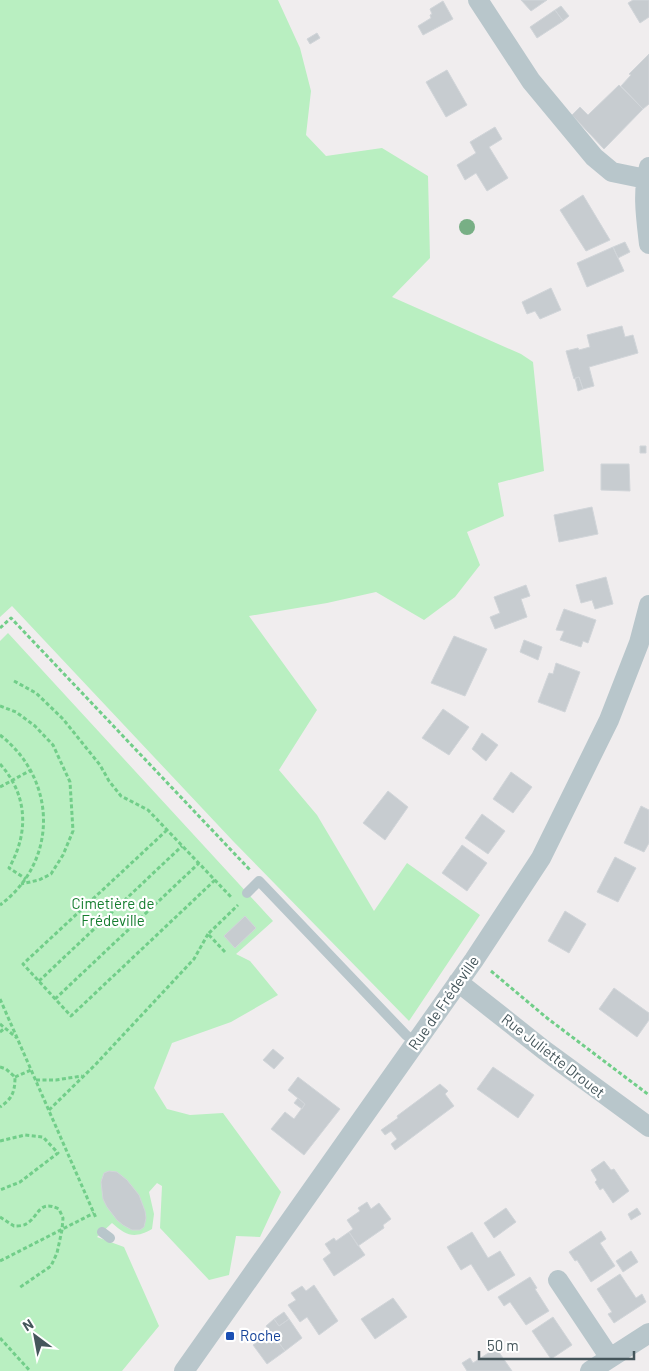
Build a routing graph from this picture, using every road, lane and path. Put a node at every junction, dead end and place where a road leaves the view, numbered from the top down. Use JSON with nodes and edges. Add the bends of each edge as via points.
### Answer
{"nodes":[{"id":1,"x":478,"y":0,"type":"edge"},
{"id":2,"x":647,"y":173,"type":"edge"},
{"id":3,"x":649,"y":244,"type":"edge"},
{"id":4,"x":649,"y":605,"type":"edge"},
{"id":5,"x":0,"y":628,"type":"edge"},
{"id":6,"x":14,"y":681,"type":"dead end"},
{"id":7,"x":0,"y":706,"type":"edge"},
{"id":8,"x":0,"y":735,"type":"edge"},
{"id":9,"x":0,"y":764,"type":"edge"},
{"id":10,"x":31,"y":770,"type":"junction"},
{"id":11,"x":12,"y":780,"type":"junction"},
{"id":12,"x":0,"y":787,"type":"edge"},
{"id":13,"x":167,"y":830,"type":"junction"},
{"id":14,"x":182,"y":846,"type":"junction"},
{"id":15,"x":199,"y":863,"type":"junction"},
{"id":16,"x":26,"y":878,"type":"junction"},
{"id":17,"x":215,"y":880,"type":"junction"},
{"id":18,"x":260,"y":881,"type":"junction"},
{"id":19,"x":21,"y":884,"type":"junction"},
{"id":20,"x":247,"y":893,"type":"joint"},
{"id":21,"x":0,"y":905,"type":"edge"},
{"id":22,"x":238,"y":905,"type":"junction"},
{"id":23,"x":208,"y":934,"type":"junction"},
{"id":24,"x":225,"y":952,"type":"dead end"},
{"id":25,"x":484,"y":966,"type":"dead end"},
{"id":26,"x":39,"y":981,"type":"junction"},
{"id":27,"x":458,"y":982,"type":"junction"},
{"id":28,"x":0,"y":999,"type":"edge"},
{"id":29,"x":55,"y":999,"type":"junction"},
{"id":30,"x":0,"y":1024,"type":"edge"},
{"id":31,"x":5,"y":1028,"type":"junction"},
{"id":32,"x":0,"y":1032,"type":"edge"},
{"id":33,"x":18,"y":1039,"type":"junction"},
{"id":34,"x":416,"y":1043,"type":"junction"},
{"id":35,"x":0,"y":1067,"type":"edge"},
{"id":36,"x":32,"y":1070,"type":"junction"},
{"id":37,"x":84,"y":1076,"type":"junction"},
{"id":38,"x":15,"y":1077,"type":"junction"},
{"id":39,"x":36,"y":1080,"type":"junction"},
{"id":40,"x":649,"y":1095,"type":"edge"},
{"id":41,"x":0,"y":1107,"type":"edge"},
{"id":42,"x":49,"y":1110,"type":"junction"},
{"id":43,"x":649,"y":1127,"type":"edge"},
{"id":44,"x":0,"y":1141,"type":"edge"},
{"id":45,"x":0,"y":1190,"type":"edge"},
{"id":46,"x":94,"y":1213,"type":"junction"},
{"id":47,"x":0,"y":1217,"type":"edge"},
{"id":48,"x":62,"y":1230,"type":"junction"},
{"id":49,"x":106,"y":1235,"type":"dead end"},
{"id":50,"x":0,"y":1261,"type":"edge"},
{"id":51,"x":558,"y":1280,"type":"dead end"},
{"id":52,"x":19,"y":1288,"type":"dead end"},
{"id":53,"x":649,"y":1333,"type":"edge"},
{"id":54,"x":0,"y":1338,"type":"edge"},
{"id":55,"x":610,"y":1358,"type":"junction"},
{"id":56,"x":30,"y":1371,"type":"edge"},
{"id":57,"x":184,"y":1371,"type":"edge"},
{"id":58,"x":590,"y":1371,"type":"edge"}],
"edges":[{"from":1,"to":2,"type":"street","via":[[531,81],[594,157],[612,172]]},
{"from":2,"to":3,"type":"street","via":[[645,204]]},
{"from":4,"to":27,"type":"street","name":"Rue de Frédeville","via":[[639,643],[609,720],[541,858]]},
{"from":5,"to":18,"type":"path","via":[[11,618]]},
{"from":6,"to":13,"type":"path","via":[[36,693],[63,719],[120,796],[148,810]]},
{"from":7,"to":19,"type":"path","via":[[16,712],[53,745],[70,782],[73,831],[63,855],[51,874]]},
{"from":8,"to":10,"type":"path","via":[[22,756]]},
{"from":9,"to":11,"type":"path"},
{"from":10,"to":11,"type":"path"},
{"from":10,"to":16,"type":"path","via":[[39,788],[44,824],[36,860]]},
{"from":11,"to":12,"type":"path"},
{"from":11,"to":16,"type":"path","via":[[22,808],[23,824],[16,856],[9,868]]},
{"from":13,"to":14,"type":"path"},
{"from":13,"to":26,"type":"path","via":[[23,964]]},
{"from":14,"to":15,"type":"path"},
{"from":14,"to":26,"type":"path"},
{"from":15,"to":17,"type":"path"},
{"from":15,"to":29,"type":"path"},
{"from":16,"to":19,"type":"path"},
{"from":17,"to":22,"type":"path"},
{"from":17,"to":29,"type":"path","via":[[71,1016]]},
{"from":18,"to":20,"type":"lane"},
{"from":18,"to":34,"type":"lane"},
{"from":19,"to":21,"type":"path"},
{"from":20,"to":22,"type":"path"},
{"from":22,"to":23,"type":"path"},
{"from":23,"to":24,"type":"path"},
{"from":23,"to":37,"type":"path","via":[[194,959]]},
{"from":25,"to":40,"type":"path"},
{"from":26,"to":29,"type":"path"},
{"from":27,"to":34,"type":"street","name":"Rue de Frédeville"},
{"from":27,"to":43,"type":"street","name":"Rue Juliette Drouet"},
{"from":28,"to":33,"type":"path"},
{"from":30,"to":31,"type":"path"},
{"from":31,"to":32,"type":"path"},
{"from":31,"to":33,"type":"path"},
{"from":33,"to":36,"type":"path"},
{"from":34,"to":57,"type":"street","name":"Rue de Frédeville"},
{"from":35,"to":38,"type":"path"},
{"from":36,"to":38,"type":"path"},
{"from":36,"to":39,"type":"path"},
{"from":37,"to":39,"type":"path"},
{"from":37,"to":42,"type":"path"},
{"from":38,"to":41,"type":"path","via":[[10,1101]]},
{"from":39,"to":42,"type":"path"},
{"from":42,"to":46,"type":"path"},
{"from":44,"to":45,"type":"path","via":[[25,1135],[44,1137],[58,1153],[20,1182]]},
{"from":46,"to":48,"type":"path"},
{"from":46,"to":49,"type":"path"},
{"from":47,"to":48,"type":"path","via":[[14,1226],[26,1224],[42,1208],[51,1205],[63,1218]]},
{"from":48,"to":50,"type":"path"},
{"from":48,"to":52,"type":"path","via":[[51,1266]]},
{"from":51,"to":55,"type":"street"},
{"from":53,"to":55,"type":"street"},
{"from":54,"to":56,"type":"path"},
{"from":55,"to":58,"type":"street"}]}
